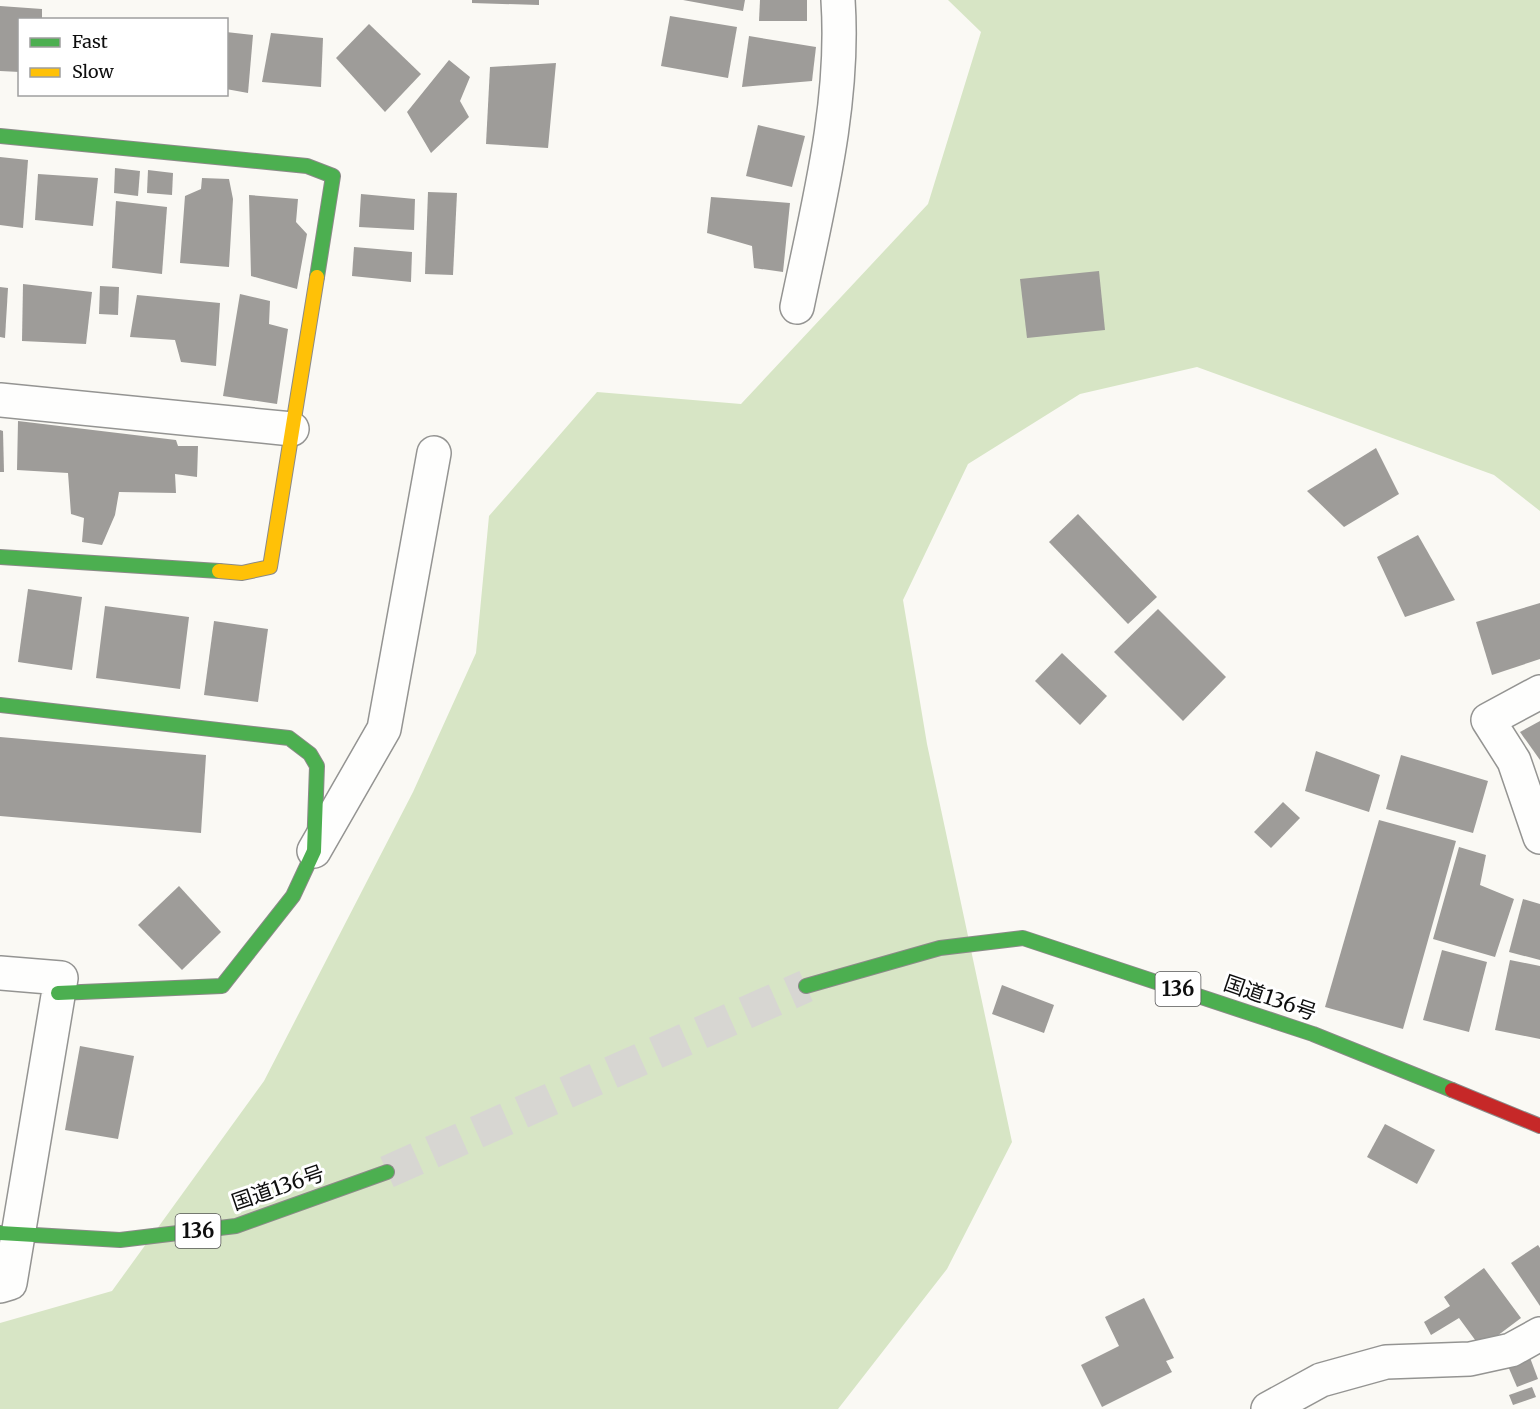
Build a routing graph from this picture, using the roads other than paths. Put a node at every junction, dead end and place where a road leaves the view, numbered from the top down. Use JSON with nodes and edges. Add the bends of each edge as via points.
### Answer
{"nodes":[{"id":1,"x":838,"y":0,"type":"edge"},
{"id":2,"x":0,"y":136,"type":"edge"},
{"id":3,"x":797,"y":307,"type":"dead end"},
{"id":4,"x":0,"y":400,"type":"edge"},
{"id":5,"x":292,"y":429,"type":"junction"},
{"id":6,"x":434,"y":453,"type":"dead end"},
{"id":7,"x":0,"y":557,"type":"edge"},
{"id":8,"x":1540,"y":692,"type":"edge"},
{"id":9,"x":0,"y":705,"type":"edge"},
{"id":10,"x":1540,"y":837,"type":"edge"},
{"id":11,"x":314,"y":851,"type":"junction"},
{"id":12,"x":0,"y":972,"type":"edge"},
{"id":13,"x":806,"y":986,"type":"tunnel mouth"},
{"id":14,"x":58,"y":993,"type":"junction"},
{"id":15,"x":1540,"y":1126,"type":"edge"},
{"id":16,"x":387,"y":1172,"type":"tunnel mouth"},
{"id":17,"x":9,"y":1234,"type":"edge"},
{"id":18,"x":0,"y":1286,"type":"edge"},
{"id":19,"x":1540,"y":1334,"type":"edge"},
{"id":20,"x":1268,"y":1409,"type":"edge"}],
"edges":[{"from":1,"to":3,"type":"street","via":[[831,140]]},
{"from":2,"to":5,"type":"main road","via":[[307,166],[333,176]]},
{"from":4,"to":5,"type":"street"},
{"from":5,"to":7,"type":"main road","via":[[270,567],[242,573]]},
{"from":6,"to":11,"type":"street","via":[[384,729]]},
{"from":8,"to":10,"type":"street","via":[[1488,720],[1514,761]]},
{"from":9,"to":11,"type":"main road","via":[[289,738],[310,754],[317,766]]},
{"from":11,"to":14,"type":"main road","via":[[292,896],[222,986]]},
{"from":12,"to":14,"type":"street","via":[[61,978]]},
{"from":13,"to":15,"type":"main road","name":"国道136号","number":"136","via":[[919,952],[985,939],[1023,938],[1312,1034]]},
{"from":14,"to":17,"type":"street"},
{"from":16,"to":17,"type":"main road","name":"国道136号","number":"136","via":[[236,1226],[120,1240]]},
{"from":17,"to":18,"type":"street","via":[[10,1283]]},
{"from":19,"to":20,"type":"street","via":[[1511,1350],[1470,1359],[1386,1362],[1321,1380]]}]}
